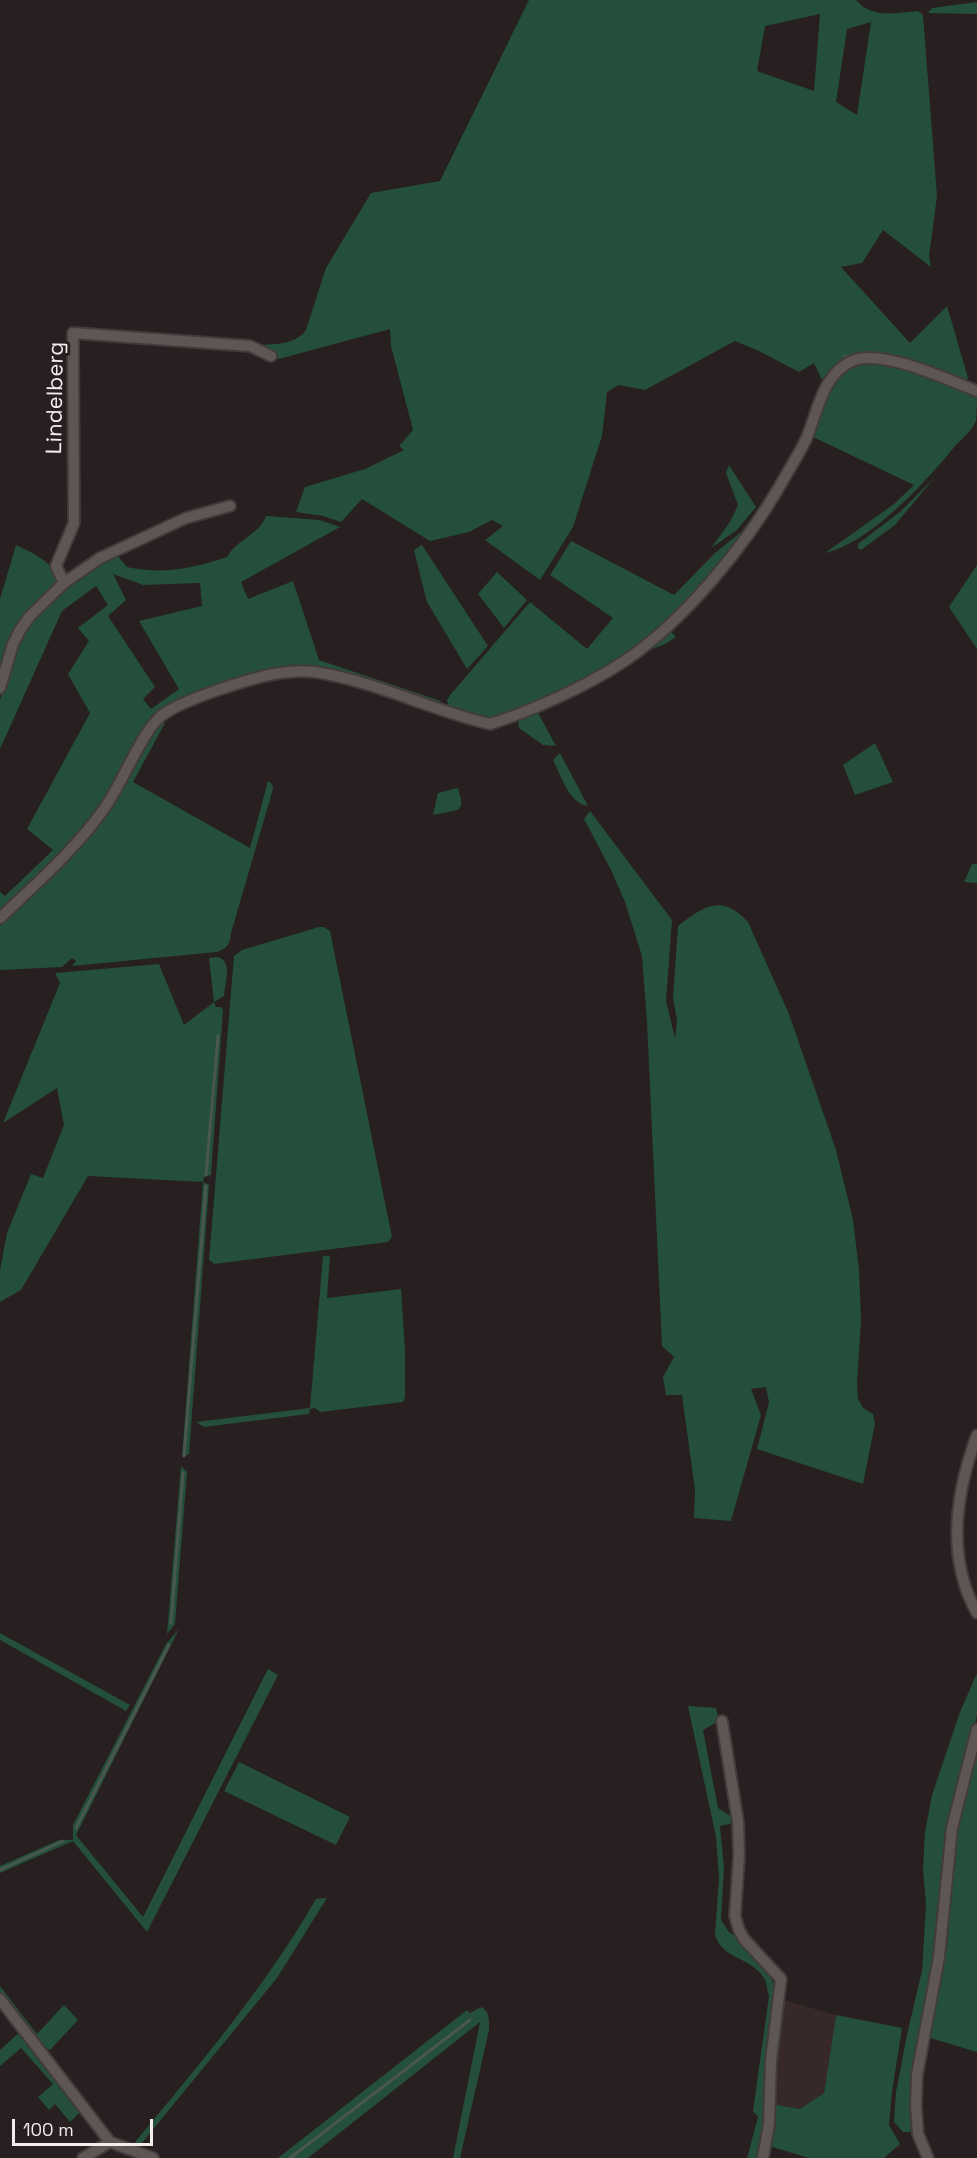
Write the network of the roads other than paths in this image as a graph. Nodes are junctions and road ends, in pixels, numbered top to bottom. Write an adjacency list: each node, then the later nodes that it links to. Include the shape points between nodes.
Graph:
1 (271, 356): 4 (street, Lindelberg, via 250,346 73,333 74,523 56,566)
2 (977, 391): 6 (street, via 874,357 854,360 838,369 827,384 806,438 765,510 689,604 627,660 514,716 490,724 344,678 302,671 278,673 198,697 160,717 107,805)
3 (230, 506): 4 (street, via 186,518 100,558)
4 (64, 583): 5 (street, via 20,630)
5 (0, 688)
6 (0, 918)
7 (977, 1435): 8 (street, via 963,1480 957,1532 964,1587)
8 (977, 1613)
9 (723, 1721): 15 (street, via 738,1822 735,1916 744,1939 781,1979)
10 (977, 1729): 16 (street, via 952,1828 939,1957 917,2074 918,2134)
11 (0, 1999): 12 (street)
12 (110, 2142): 13 (street); 14 (street)
13 (83, 2158)
14 (153, 2158)
15 (763, 2158)
16 (928, 2158)

